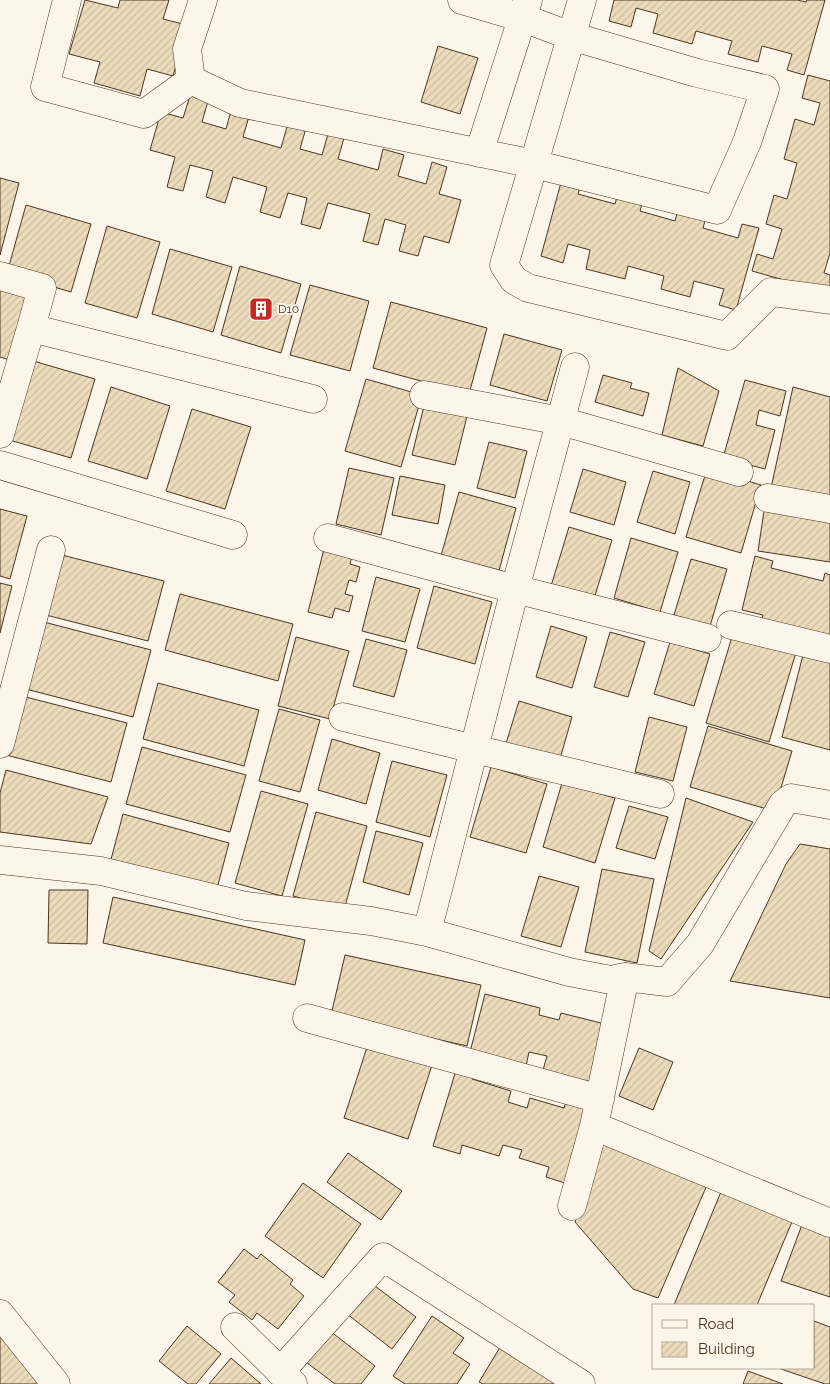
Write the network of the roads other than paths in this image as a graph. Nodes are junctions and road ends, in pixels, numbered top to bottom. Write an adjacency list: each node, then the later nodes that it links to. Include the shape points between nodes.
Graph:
1 (67, 0): 7 (street, via 45,87 144,114)
2 (203, 0): 7 (street, via 187,49)
3 (462, 0): 5 (street)
4 (582, 0): 6 (street)
5 (525, 9): 6 (street); 8 (street)
6 (571, 36): 9 (street); 9 (street, via 765,89 747,142 717,210)
7 (192, 80): 8 (street, via 240,103)
8 (479, 153): 9 (street)
9 (534, 164): 11 (street, via 504,265 514,280 528,288 727,336 771,292)
10 (0, 276): 12 (street, via 42,288)
11 (830, 300)
12 (31, 328): 15 (street); 17 (street)
13 (575, 367): 16 (street)
14 (424, 396): 16 (street)
15 (313, 399)
16 (561, 421): 19 (street); 25 (street)
17 (0, 434)
18 (0, 466): 22 (street)
19 (739, 472)
20 (768, 498): 21 (street)
21 (830, 509)
22 (233, 536)
23 (328, 538): 25 (street)
24 (51, 550): 30 (street)
25 (515, 589): 27 (street); 31 (street)
26 (731, 625): 28 (street)
27 (707, 638)
28 (830, 649)
29 (343, 717): 31 (street)
30 (0, 744)
31 (475, 748): 32 (street); 35 (street)
32 (660, 794)
33 (830, 805): 36 (street, via 791,798 783,804 700,944 667,982)
34 (0, 860): 35 (street, via 101,871 246,906 371,921)
35 (427, 932): 36 (street, via 569,972 611,980)
36 (625, 978): 38 (street)
37 (307, 1018): 38 (street)
38 (600, 1099): 39 (street)
39 (594, 1126): 40 (street); 41 (street)
40 (572, 1206)
41 (830, 1223)
42 (0, 1314): 45 (street)
43 (236, 1327): 44 (street)
44 (286, 1378): 46 (street, via 383,1257)
45 (56, 1384)
46 (581, 1384)

